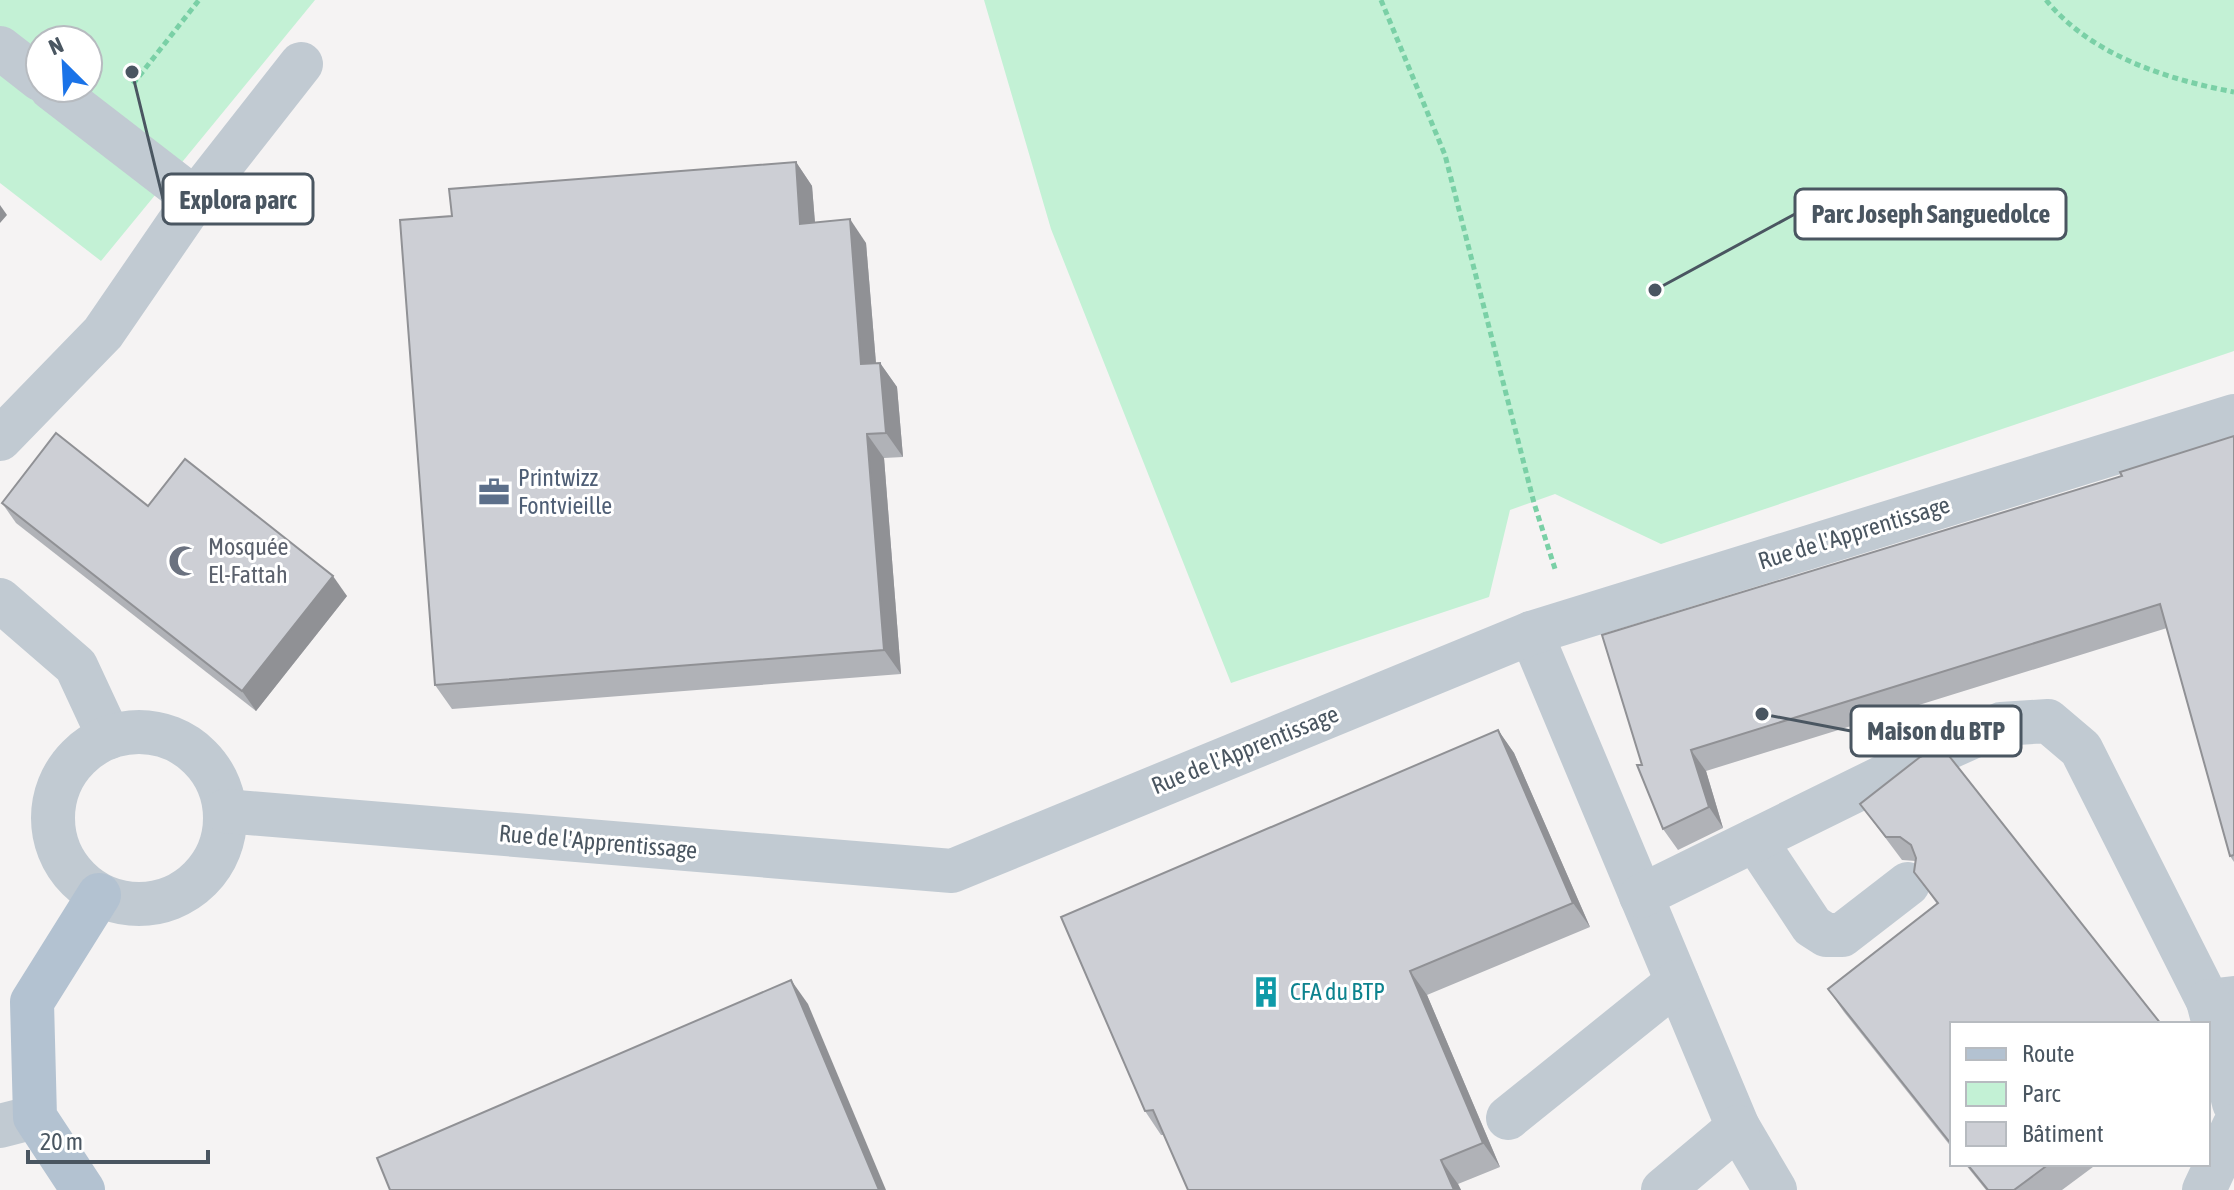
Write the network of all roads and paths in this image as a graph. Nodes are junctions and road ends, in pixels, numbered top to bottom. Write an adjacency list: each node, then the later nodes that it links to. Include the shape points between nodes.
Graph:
1 (199, 0): 9 (path)
2 (1381, 0): 14 (path, via 1445,155 1534,503)
3 (2046, 0): 7 (path, via 2067,25 2119,58)
4 (0, 48): 6 (street)
5 (301, 64): 10 (street)
6 (24, 67)
7 (2234, 92)
8 (72, 104): 9 (street)
9 (100, 126): 10 (street)
10 (195, 199): 12 (street, via 103,333)
11 (2234, 416): 14 (street, Rue de l'Apprentissage)
12 (0, 439)
13 (0, 600): 15 (street, via 76,666)
14 (1551, 626): 16 (street, Rue de l'Apprentissage, via 952,871); 20 (street)
15 (109, 737): 16 (street, via 135,731 186,745 220,785); 19 (street, via 85,751 66,772 54,798 53,827 60,854 76,878)
16 (225, 811): 19 (street, via 224,837 214,862 197,883 150,904 124,904)
17 (1755, 840): 18 (street, via 1812,926 1826,935 1842,935); 20 (street); 22 (street, via 2001,724 2048,721 2081,749)
18 (1908, 884)
19 (99, 895): 25 (main road, via 32,1002)
20 (1641, 896): 21 (street)
21 (1677, 982): 24 (street); 27 (street)
22 (2221, 1000): 23 (street)
23 (2234, 1103)
24 (1508, 1118)
25 (18, 1122): 28 (main road)
26 (2234, 1126): 31 (street)
27 (1738, 1127): 29 (street); 30 (street)
28 (83, 1190)
29 (1663, 1190)
30 (1775, 1190)
31 (2204, 1190)

